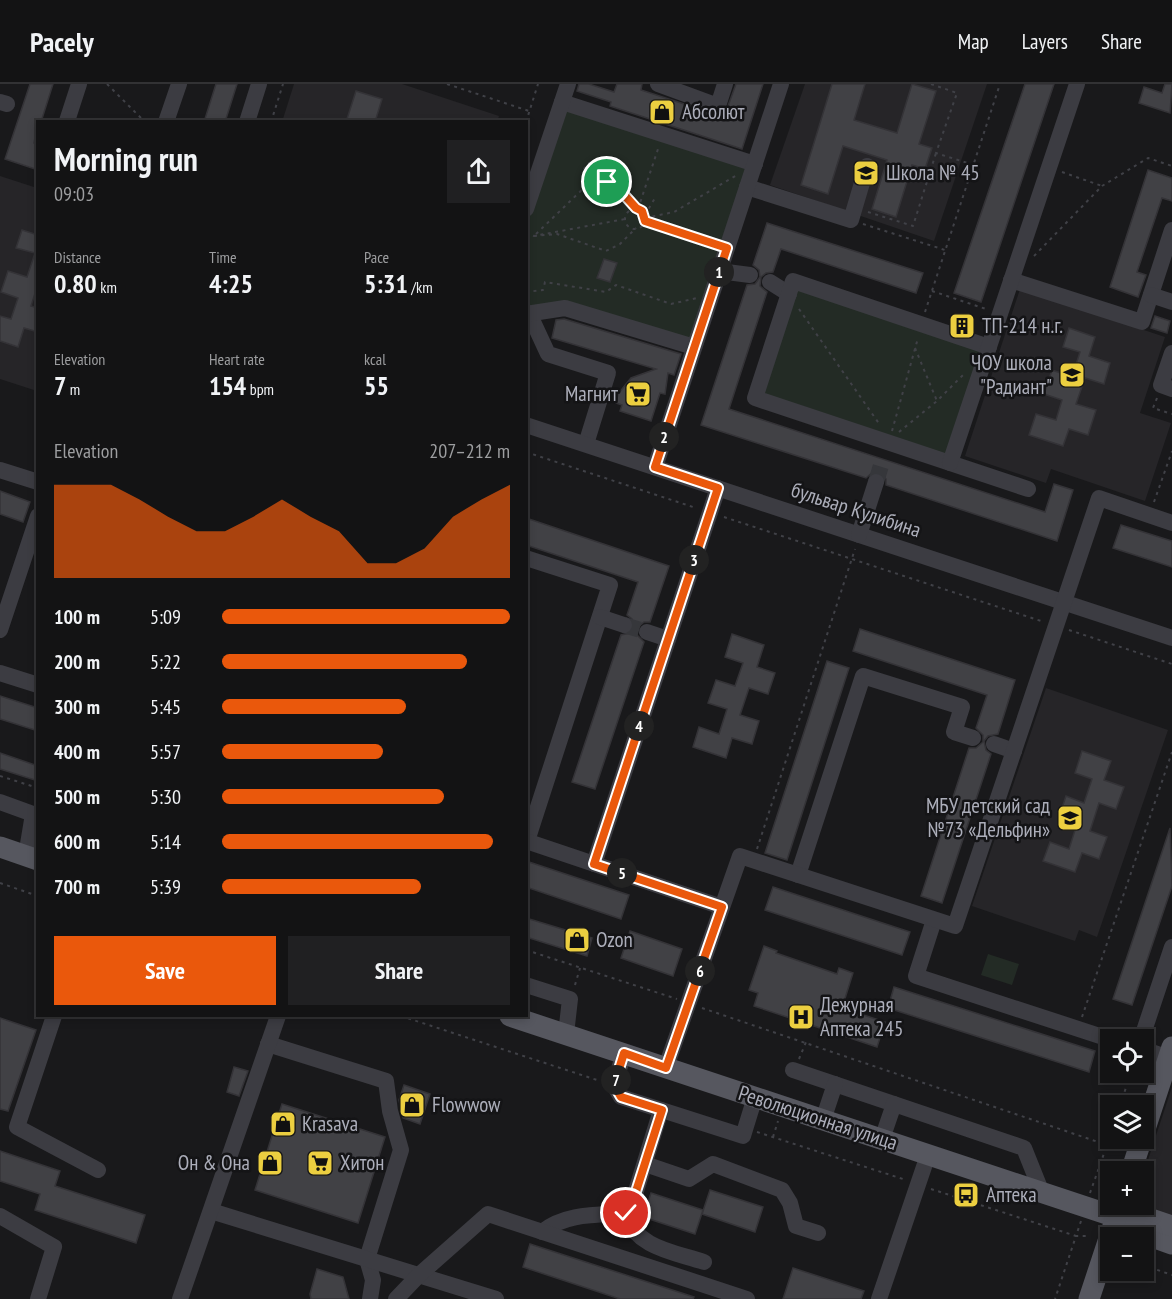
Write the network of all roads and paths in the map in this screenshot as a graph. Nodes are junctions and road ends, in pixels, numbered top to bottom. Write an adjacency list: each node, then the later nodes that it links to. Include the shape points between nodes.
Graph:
1 (79, 84): 17 (street)
2 (107, 84): 18 (path)
3 (179, 84): 19 (street)
4 (259, 84): 20 (street)
5 (283, 84): 21 (path)
6 (447, 84): 16 (path)
7 (538, 84): 16 (path)
8 (568, 84): 15 (street)
9 (658, 84): 10 (street, via 718,106)
10 (725, 84)
11 (781, 84): 25 (street)
12 (931, 84): 24 (path, via 957,93)
13 (1000, 84): 26 (path)
14 (1077, 84): 29 (street)
15 (562, 102): 23 (street); 35 (street)
16 (529, 111): 22 (path)
17 (67, 120)
18 (143, 120)
19 (167, 120)
20 (248, 120)
21 (272, 120)
22 (527, 120)
23 (663, 134): 25 (street); 36 (path)
24 (936, 153): 26 (path); 37 (path, via 913,226)
25 (754, 164): 32 (street); 38 (path, via 674,212)
26 (974, 165): 45 (path)
27 (867, 166): 37 (street)
28 (1172, 166): 33 (path, via 1148,158)
29 (1049, 167): 33 (path); 48 (street)
30 (609, 178): 31 (path, via 600,187); 31 (path, via 603,163 590,163 584,173); 36 (path)
31 (588, 184): 43 (path)
32 (747, 186): 37 (street); 44 (street)
33 (1102, 186): 48 (path)
34 (655, 198): 38 (path)
35 (528, 203)
36 (637, 209): 38 (path); 39 (path, via 630,210)
37 (853, 214): 45 (path)
38 (645, 218): 40 (path); 44 (path)
39 (625, 219): 40 (path, via 630,227); 43 (path)
40 (636, 228): 43 (path, via 606,251 557,234)
41 (1172, 230): 54 (street)
42 (528, 234): 43 (path)
43 (534, 236)
44 (727, 248): 46 (street)
45 (945, 250): 50 (path)
46 (719, 271): 47 (street); 52 (street)
47 (750, 275)
48 (1011, 280): 54 (street, via 1142,322); 60 (street)
49 (770, 282): 53 (street)
50 (932, 291): 56 (path); 58 (path)
51 (528, 292): 52 (path, via 543,290 546,282 606,292 616,285 671,304)
52 (711, 294): 59 (street)
53 (789, 294): 58 (street, via 793,281); 69 (path); 69 (street, via 755,398)
54 (1151, 295): 55 (street)
55 (1172, 302)
56 (990, 311)
57 (528, 314): 59 (street, via 565,308); 70 (street, via 548,354 608,373)
58 (921, 324): 60 (street); 61 (path)
59 (694, 346): 75 (street)
60 (989, 347): 63 (street)
61 (915, 348): 65 (path); 69 (path)
62 (1172, 353): 64 (street, via 1161,385)
63 (982, 366): 65 (path, via 972,366); 74 (street)
64 (1172, 389)
65 (937, 401): 69 (path)
66 (1154, 408): 67 (path)
67 (1172, 414)
68 (528, 426): 70 (street, бульвар Кулибина)
69 (889, 441): 73 (street); 74 (street)
70 (586, 444): 75 (street, бульвар Кулибина)
71 (1172, 451): 82 (path)
72 (528, 453): 81 (path)
73 (883, 459)
74 (950, 463): 80 (street)
75 (655, 467): 79 (street, бульвар Кулибина)
76 (0, 470): 77 (street)
77 (36, 481)
78 (876, 482): 85 (street)
79 (718, 488): 81 (street); 85 (street, бульвар Кулибина)
80 (1028, 489)
81 (710, 512): 87 (path); 95 (street)
82 (1150, 515): 84 (street); 88 (street, via 1099,498)
83 (36, 522): 92 (street)
84 (1172, 523)
85 (859, 535): 87 (path); 88 (street, бульвар Кулибина)
86 (528, 559): 89 (street, via 610,585)
87 (852, 559): 91 (path); 110 (path)
88 (1064, 603): 91 (street); 94 (street, бульвар Кулибина)
89 (600, 617): 90 (street); 106 (street)
90 (624, 625)
91 (1056, 626): 96 (path); 101 (street)
92 (0, 630)
93 (647, 632): 95 (street)
94 (1172, 638)
95 (668, 639): 111 (street)
96 (1172, 664)
97 (0, 673): 98 (street)
98 (36, 684)
99 (973, 738): 112 (street, via 954,732 962,707 863,676)
100 (994, 744): 101 (street)
101 (1014, 751): 116 (street, via 955,926)
102 (1172, 752): 126 (path)
103 (0, 776): 104 (path)
104 (36, 787)
105 (0, 802): 109 (street, via 33,814)
106 (528, 838)
107 (528, 841): 111 (street)
108 (0, 847): 109 (main road)
109 (32, 858)
110 (753, 860): 112 (street); 115 (street, via 740,856)
111 (594, 864): 115 (street)
112 (798, 875): 116 (street)
113 (0, 883): 114 (path)
114 (36, 895)
115 (722, 907): 122 (street)
116 (934, 920): 126 (street, via 916,976)
117 (1172, 947): 127 (street)
118 (528, 951): 119 (path)
119 (580, 968): 121 (path); 122 (path)
120 (528, 986): 121 (street)
121 (570, 999): 128 (street)
122 (689, 1003): 130 (path); 135 (street)
123 (54, 1017): 152 (street, via 17,1126)
124 (278, 1017): 131 (street)
125 (513, 1017): 128 (main road, Революционная улица)
126 (1078, 1028): 129 (street)
127 (1146, 1029)
128 (566, 1034): 133 (main road, Революционная улица)
129 (1100, 1036)
130 (806, 1042): 136 (path); 146 (path)
131 (268, 1044): 156 (street); 168 (street, via 386,1081 401,1150)
132 (1154, 1051): 134 (street)
133 (624, 1053): 135 (main road, Революционная улица); 142 (street, via 614,1085 621,1097)
134 (1170, 1053): 139 (main road)
135 (666, 1068): 138 (main road, Революционная улица)
136 (794, 1070): 137 (street)
137 (835, 1084): 140 (street); 143 (street)
138 (755, 1097): 141 (main road, Революционная улица); 142 (street, via 743,1136)
139 (1154, 1101)
140 (894, 1104): 145 (street); 153 (street, via 1024,1148)
141 (783, 1106): 143 (main road, Революционная улица); 144 (path)
142 (662, 1110): 151 (street)
143 (823, 1120): 145 (main road, Революционная улица)
144 (773, 1137)
145 (882, 1139): 150 (main road, Революционная улица)
146 (1100, 1143)
147 (1106, 1149): 154 (path)
148 (1116, 1149): 149 (path)
149 (1121, 1151)
150 (928, 1155): 153 (main road, Революционная улица); 179 (street)
151 (645, 1164): 157 (street, via 632,1204); 164 (street, via 689,1179 713,1164 782,1190 796,1226)
152 (98, 1170)
153 (1042, 1193): 154 (main road, Революционная улица)
154 (1085, 1207): 155 (main road, Революционная улица); 165 (path)
155 (1100, 1210)
156 (211, 1211): 168 (street); 174 (street)
157 (623, 1213): 163 (street, via 582,1215); 169 (street, via 630,1228 644,1242)
158 (1120, 1215): 181 (main road)
159 (1121, 1215): 167 (main road, via 1144,1234)
160 (1127, 1215): 162 (main road)
161 (0, 1216): 173 (street, via 54,1246)
162 (1172, 1226)
163 (542, 1232): 171 (street, via 488,1214); 178 (street)
164 (818, 1233)
165 (1076, 1236): 166 (path); 180 (path)
166 (1088, 1236)
167 (1172, 1244)
168 (367, 1259): 171 (street); 175 (street, via 373,1280)
169 (704, 1262)
170 (1154, 1269): 172 (path)
171 (419, 1275): 176 (street); 177 (street)
172 (1172, 1275)
173 (38, 1299)
174 (180, 1299)
175 (370, 1299)
176 (396, 1299)
177 (496, 1299)
178 (747, 1299)
179 (879, 1299)
180 (1055, 1299)
181 (1089, 1299)

